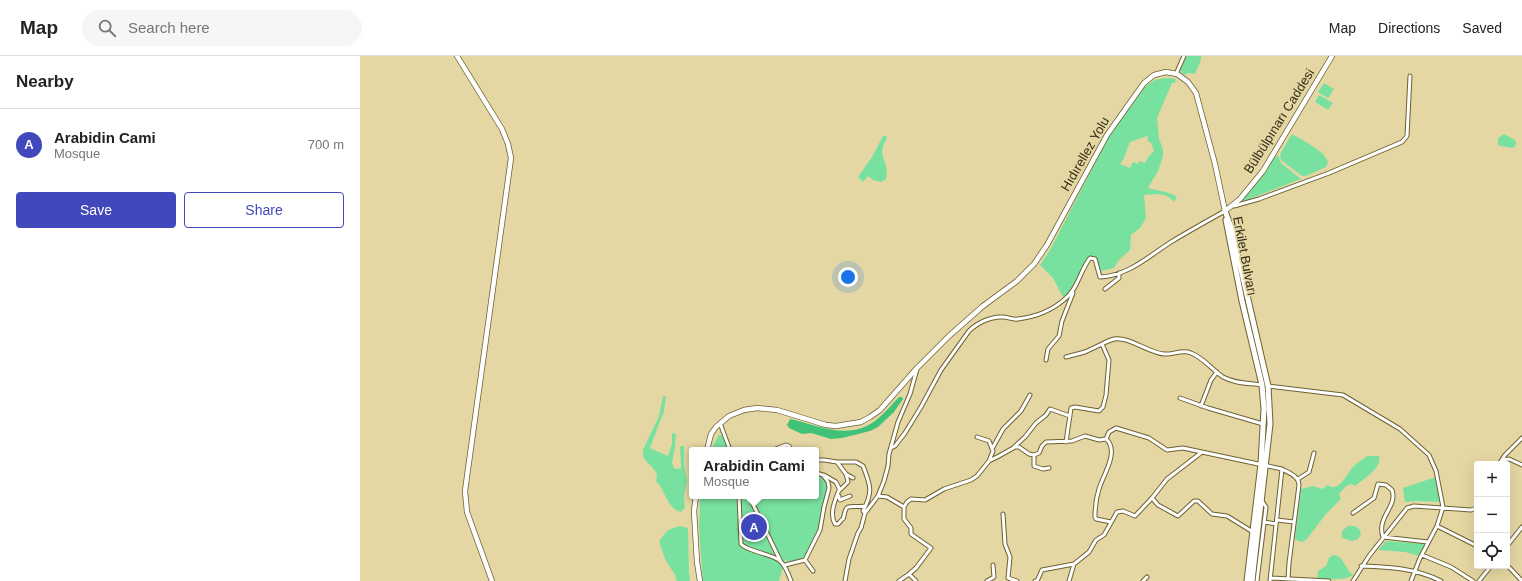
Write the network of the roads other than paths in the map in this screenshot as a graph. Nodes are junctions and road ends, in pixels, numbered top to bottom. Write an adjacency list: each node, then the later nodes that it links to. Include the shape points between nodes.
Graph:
1 (458, 56): 89 (street, via 502,129 511,158 465,491 467,512)
2 (1184, 56): 4 (street)
3 (1332, 56): 6 (street, Bülbülpınarı Caddesi, via 1267,164)
4 (1176, 74): 7 (street, via 1188,82 1198,98); 14 (street, Hıdırellez Yolu, via 1165,72 1144,83 1101,145 1047,245 1029,269 954,331)
5 (1410, 76): 6 (street, via 1407,136 1404,140 1329,173)
6 (1234, 206): 7 (street, Bülbülpınarı Caddesi)
7 (1225, 211): 8 (street, via 1136,266); 16 (main road, Erkilet Bulvarı, via 1242,301)
8 (1119, 273): 9 (street, via 1100,277 1097,263 1091,258 1084,266); 10 (street, via 1119,278)
9 (1074, 288): 13 (street, via 1059,336 1048,349); 29 (street, via 1064,300 1043,312 1019,319 996,318 971,329 940,370 921,407 896,446)
10 (1105, 289)
11 (1102, 344): 12 (street); 15 (street, via 1115,339 1133,342 1161,354 1188,352); 20 (street, via 1109,360 1103,407 1099,411 1073,407)
12 (1066, 357)
13 (1046, 360)
14 (917, 368): 21 (street, Hıdırellez Yolu, via 880,410 858,423 833,426 782,411 757,408 736,412); 29 (street)
15 (1217, 372): 16 (street, via 1234,382); 19 (street, via 1211,380)
16 (1265, 386): 22 (main road, Erkilet Bulvarı); 39 (main road, Erkilet Bulvarı, via 1270,424); 58 (street, via 1343,395 1403,432 1432,460)
17 (1030, 395): 31 (street)
18 (1180, 398): 19 (street)
19 (1202, 406): 22 (street)
20 (1070, 416): 26 (street); 30 (street, via 1050,409)
21 (720, 423): 27 (street, via 711,434); 28 (street)
22 (1264, 424): 39 (main road, Erkilet Bulvarı)
23 (977, 438): 31 (street, via 989,441)
24 (1522, 438): 36 (street)
25 (1106, 439): 26 (street, via 1085,436); 32 (street, via 1116,428 1149,438 1167,450 1183,448); 63 (street, via 1110,445 1110,457 1099,488 1095,517)
26 (1066, 442): 34 (street, via 1046,442 1039,453)
27 (708, 447)
28 (729, 447)
29 (891, 448): 50 (street, via 887,473)
30 (1014, 448): 34 (street, via 1019,447); 37 (street)
31 (992, 449): 37 (street)
32 (1202, 452): 39 (street); 51 (street, via 1170,476)
33 (1314, 452): 47 (street, via 1310,472)
34 (1034, 455): 41 (street, via 1034,466)
35 (819, 460): 38 (street)
36 (1502, 460): 40 (street, via 1507,458)
37 (989, 461): 57 (street, via 972,480 944,489 926,500 911,499)
38 (837, 462): 45 (street); 56 (street, via 856,462 863,466 870,490)
39 (1263, 465): 42 (street); 55 (main road, Erkilet Bulvarı); 69 (main road, Erkilet Bulvarı)
40 (1522, 466)
41 (1049, 468)
42 (1282, 469): 47 (street); 65 (street)
43 (819, 474): 44 (street)
44 (822, 474): 48 (street, via 836,482); 76 (street, via 828,482 828,492 819,533)
45 (846, 474): 46 (street); 48 (street, via 848,482)
46 (853, 478)
47 (1298, 479): 66 (street)
48 (840, 490): 49 (street, via 840,500); 56 (street, via 832,510 835,524 843,519 848,507)
49 (850, 496)
50 (878, 496): 57 (street, via 887,497); 60 (street)
51 (1152, 498): 63 (street, via 1135,516 1120,511); 69 (street, via 1158,505 1178,516 1194,501 1198,501 1212,514 1227,516)
52 (696, 499): 90 (street, via 694,511)
53 (739, 499): 75 (street, via 741,544)
54 (750, 499): 75 (street)
55 (1261, 500): 64 (street, via 1266,507); 101 (main road, Erkilet Bulvarı)
56 (865, 506): 60 (street)
57 (904, 507): 85 (street, via 904,519 911,534 931,548)
58 (1443, 507): 59 (street); 67 (street); 70 (street, via 1407,508)
59 (1473, 510)
60 (865, 513): 92 (street, via 849,559)
61 (1353, 513): 70 (street, via 1374,498 1378,484 1390,488 1393,498 1383,520)
62 (1003, 514): 96 (street, via 1005,544 1010,557 1008,578)
63 (1111, 522): 77 (street, via 1104,535)
64 (1264, 522): 65 (street); 102 (street)
65 (1276, 522): 66 (street); 87 (street)
66 (1294, 522): 88 (street)
67 (1437, 526): 71 (street); 73 (street)
68 (1522, 527): 72 (street)
69 (1252, 532): 100 (main road, Erkilet Bulvarı)
70 (1384, 537): 71 (street); 80 (street)
71 (1428, 542): 74 (street)
72 (1510, 542)
73 (1474, 544)
74 (1422, 555): 84 (street); 108 (street, via 1451,567)
75 (780, 560): 78 (street)
76 (805, 560): 78 (street); 83 (street)
77 (1074, 564): 97 (street, via 1042,570); 98 (street)
78 (785, 565): 91 (street)
79 (993, 565): 95 (street, via 994,576)
80 (1361, 566): 84 (street); 105 (street)
81 (1510, 568): 110 (street)
82 (1489, 569): 109 (street)
83 (813, 571)
84 (1415, 571): 106 (street); 107 (street)
85 (909, 574): 93 (street); 94 (street)
86 (1147, 577): 99 (street)
87 (1270, 579): 88 (street)
88 (1288, 579): 103 (street)
89 (492, 581)
90 (700, 581)
91 (791, 581)
92 (845, 581)
93 (899, 581)
94 (916, 581)
95 (987, 581)
96 (1017, 581)
97 (1035, 581)
98 (1069, 581)
99 (1143, 581)
100 (1247, 581)
101 (1252, 581)
102 (1257, 581)
103 (1313, 581): 104 (street)
104 (1329, 581)
105 (1353, 581)
106 (1411, 581)
107 (1441, 581)
108 (1473, 581)
109 (1479, 581)
110 (1522, 581)

